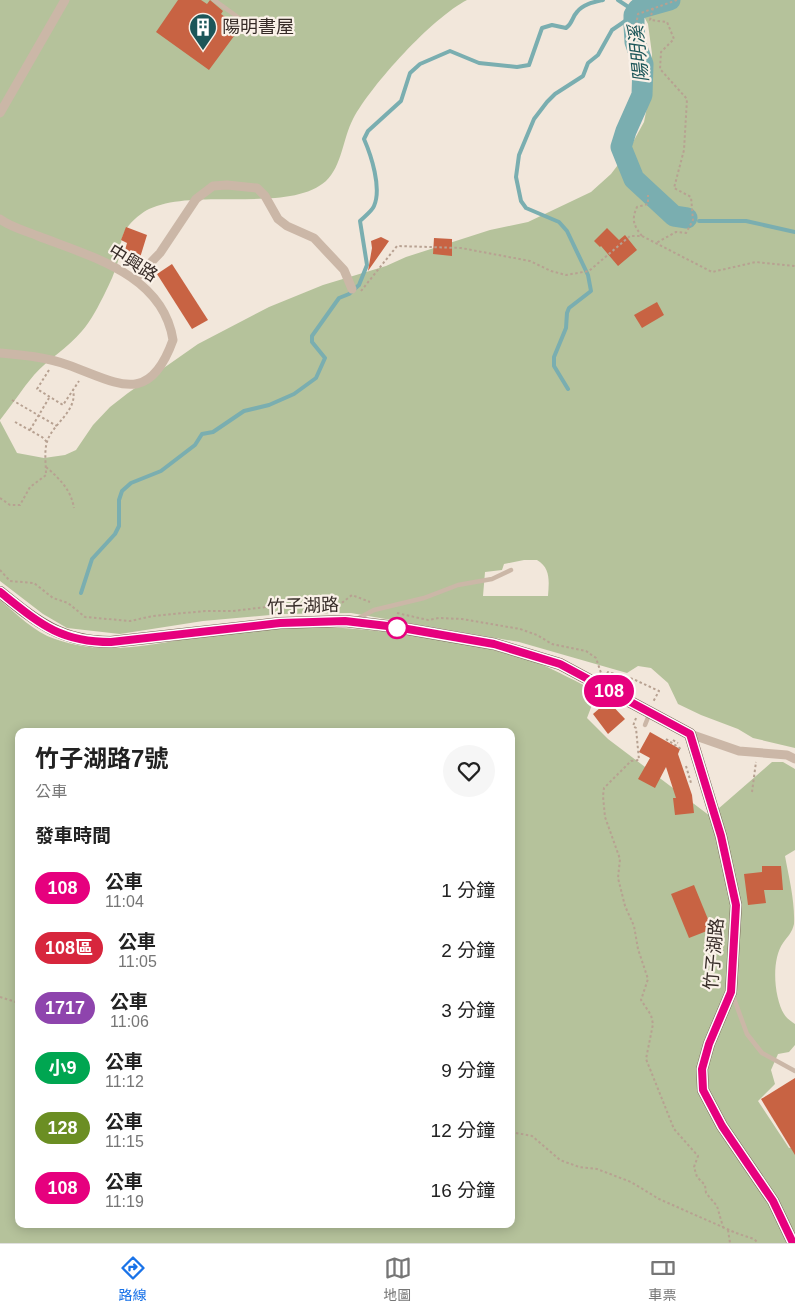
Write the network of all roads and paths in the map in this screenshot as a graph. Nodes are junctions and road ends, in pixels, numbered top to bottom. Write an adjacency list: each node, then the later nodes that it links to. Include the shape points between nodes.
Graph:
1 (65, 0): 7 (street)
2 (214, 0): 6 (lane)
3 (677, 0): 4 (path)
4 (653, 8): 5 (path, via 638,14); 11 (path, via 650,20 667,22 674,39 661,52 660,69 687,100 684,150 674,188 691,196 693,220 686,233 676,232)
5 (636, 26)
6 (253, 28)
7 (0, 113)
8 (648, 195): 10 (path, via 648,204 637,207 633,214 633,223)
9 (0, 218): 13 (street, 中興路, via 107,263)
10 (642, 236): 11 (path); 14 (path, via 630,236 589,270 566,275 530,261 461,248 397,246 368,280 364,290)
11 (655, 243): 12 (path, via 712,272 756,262)
12 (795, 266)
13 (135, 279): 14 (street, via 160,253 196,199 213,186 228,185 256,188 287,226 314,238 344,270); 15 (street, 中興路, via 166,312 173,340 156,373 144,383 128,386 67,364 28,355)
14 (355, 291)
15 (0, 353)
16 (47, 373): 17 (path, via 36,390)
17 (50, 398): 19 (path); 21 (path, via 63,405 73,390 74,398)
18 (12, 400): 19 (path)
19 (39, 416): 21 (path); 22 (path)
20 (15, 422): 22 (path)
21 (57, 426): 23 (path)
22 (30, 430): 23 (path)
23 (46, 442): 24 (path)
24 (46, 467): 25 (path, via 46,475 30,487 20,505 10,505); 26 (path, via 72,496)
25 (0, 498)
26 (74, 508)
27 (511, 570): 29 (lane, via 492,579 458,585 424,598 374,610)
28 (0, 592): 29 (main road, 竹子湖路, via 44,627 66,637 90,642 280,623)
29 (352, 622): 33 (main road, 竹子湖路, via 494,644 560,664 597,685)
30 (586, 652): 31 (path, via 596,658)
31 (600, 676)
32 (633, 678): 32 (path, via 626,689 627,684 607,674); 33 (path, via 659,690)
33 (652, 707): 35 (lane); 36 (main road, 竹子湖路)
34 (636, 717): 52 (path, via 633,726 636,728 639,760 631,761 604,788 603,796 605,817 620,859 618,878 648,979 642,1000 653,1024 646,1059 674,1129 698,1156 694,1168 696,1177 705,1185 706,1193 717,1206)
35 (645, 725)
36 (690, 734): 43 (street, 竹子湖路, via 739,751 787,755); 47 (main road, 竹子湖路, via 721,836 734,893)
37 (673, 736): 40 (path)
38 (666, 739): 42 (path, via 681,748)
39 (673, 740): 40 (path)
40 (678, 743): 41 (path)
41 (683, 749)
42 (683, 757)
43 (795, 759)
44 (756, 762): 46 (path)
45 (687, 766): 45 (path, via 693,782 691,783)
46 (752, 792)
47 (731, 992): 50 (lane, via 747,1034 757,1047); 56 (main road, 竹子湖路, via 709,1044 702,1069 703,1090 722,1126 773,1201)
48 (0, 997): 49 (path)
49 (15, 1002)
50 (795, 1071)
51 (515, 1133): 52 (path, via 532,1136 560,1160 631,1182 659,1199)
52 (723, 1227): 53 (path)
53 (728, 1230): 54 (path); 55 (path)
54 (730, 1243)
55 (758, 1243)
56 (793, 1243)

